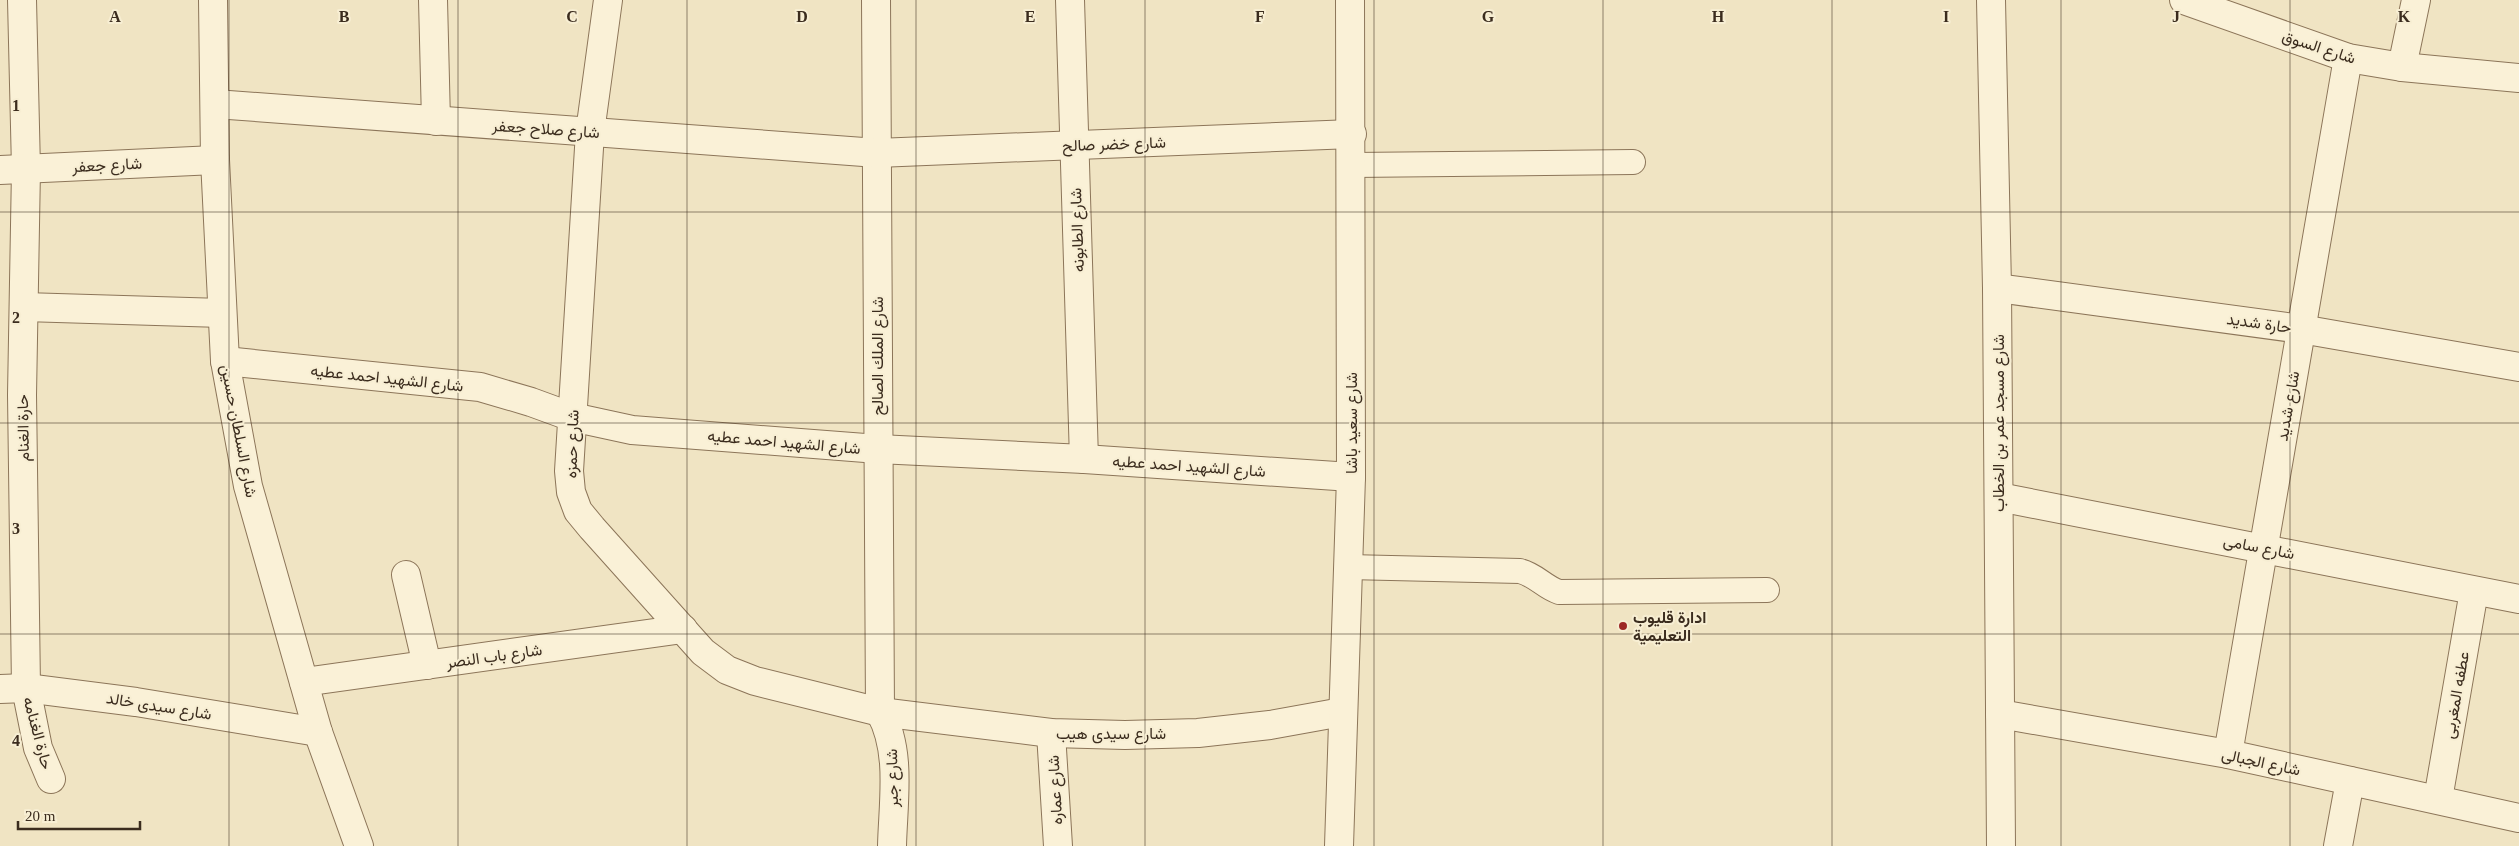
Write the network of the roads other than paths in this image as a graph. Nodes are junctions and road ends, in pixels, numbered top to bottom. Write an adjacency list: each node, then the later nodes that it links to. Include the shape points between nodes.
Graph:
1 (22, 0): 23 (street, حارة الغنام)
2 (213, 0): 14 (street, شارع السلطان حسين)
3 (433, 0): 15 (street)
4 (608, 0): 16 (street, شارع حمزه)
5 (876, 0): 19 (street, شارع الملك الصالح)
6 (1070, 0): 18 (street, شارع الطابونه)
7 (1350, 0): 17 (street, شارع سعيد باشا)
8 (1991, 0): 24 (street, شارع مسجد عمر بن الخطاب)
9 (2184, 0): 11 (street, شارع السوق)
10 (2416, 0): 12 (street)
11 (2348, 58): 12 (street, شارع السوق); 27 (street, شارع شديد)
12 (2402, 67): 13 (street, شارع السوق)
13 (2519, 78)
14 (215, 104): 15 (street, شارع صلاح جعفر); 20 (street, شارع السلطان حسين)
15 (436, 121): 16 (street, شارع صلاح جعفر)
16 (590, 132): 19 (street, شارع صلاح جعفر); 31 (street, شارع حمزه)
17 (1352, 134): 18 (street, شارع خضر صالح); 22 (street, شارع سعيد باشا)
18 (1074, 145): 19 (street, شارع خضر صالح); 33 (street, شارع الطابونه)
19 (877, 153): 32 (street, شارع الملك الصالح)
20 (215, 160): 23 (street, شارع جعفر); 26 (street, شارع السلطان حسين)
21 (1633, 162): 22 (lane)
22 (1352, 165): 34 (street, شارع سعيد باشا)
23 (13, 170): 25 (street, حارة الغنام)
24 (1997, 288): 27 (street, حارة شديد); 35 (street, شارع مسجد عمر بن الخطاب)
25 (24, 307): 26 (street); 30 (street, حارة الغنام)
26 (222, 313): 28 (street, شارع السلطان حسين)
27 (2301, 329): 29 (street, حارة شديد); 36 (street, شارع شديد)
28 (225, 361): 31 (street, شارع الشهيد احمد عطيه, via 480,387); 44 (street, شارع السلطان حسين, via 248,486)
29 (2519, 367)
30 (11, 396): 45 (street, حارة الغنام)
31 (572, 417): 32 (street, شارع الشهيد احمد عطيه, via 632,430); 42 (street, شارع حمزه, via 571,492 578,511)
32 (878, 449): 33 (street, شارع الشهيد احمد عطيه); 46 (street, شارع الملك الصالح)
33 (1084, 459): 34 (street, شارع الشهيد احمد عطيه)
34 (1351, 477): 37 (street, شارع سعيد باشا)
35 (1999, 497): 36 (street, شارع سامى); 48 (street, شارع مسجد عمر بن الخطاب)
36 (2264, 548): 40 (street, شارع سامى); 51 (street, شارع شديد)
37 (1348, 566): 39 (lane, via 1520,570 1559,592); 47 (street, شارع سعيد باشا)
38 (406, 575): 43 (street)
39 (1767, 590)
40 (2474, 591): 41 (street, شارع سامى); 54 (street, عطفه المغربى)
41 (2519, 599)
42 (683, 629): 43 (street, شارع باب النصر); 46 (street, شارع حمزه, via 703,652 727,670 755,681)
43 (427, 666): 44 (street, شارع باب النصر)
44 (304, 682): 49 (street, شارع السلطان حسين)
45 (13, 688): 49 (street, شارع سيدى خالد, via 136,702); 52 (street, حارة الغنامه)
46 (880, 712): 50 (street, شارع سيدى هيب); 57 (street, شارع جبر, via 893,744)
47 (1342, 712): 50 (street, شارع سيدى هيب, via 1270,725 1198,732); 59 (street, شارع سعيد باشا)
48 (2000, 714): 51 (street, شارع الجبالى); 60 (street, شارع مسجد عمر بن الخطاب)
49 (318, 732): 56 (street, شارع السلطان حسين)
50 (1051, 733): 58 (street, شارع عماره)
51 (2228, 754): 53 (street, شارع الجبالى)
52 (51, 779)
53 (2350, 781): 54 (street, شارع الجبالى); 61 (street)
54 (2438, 800): 55 (street, شارع الجبالى)
55 (2519, 818)
56 (359, 846)
57 (892, 846)
58 (1058, 846)
59 (1339, 846)
60 (2001, 846)
61 (2338, 846)

